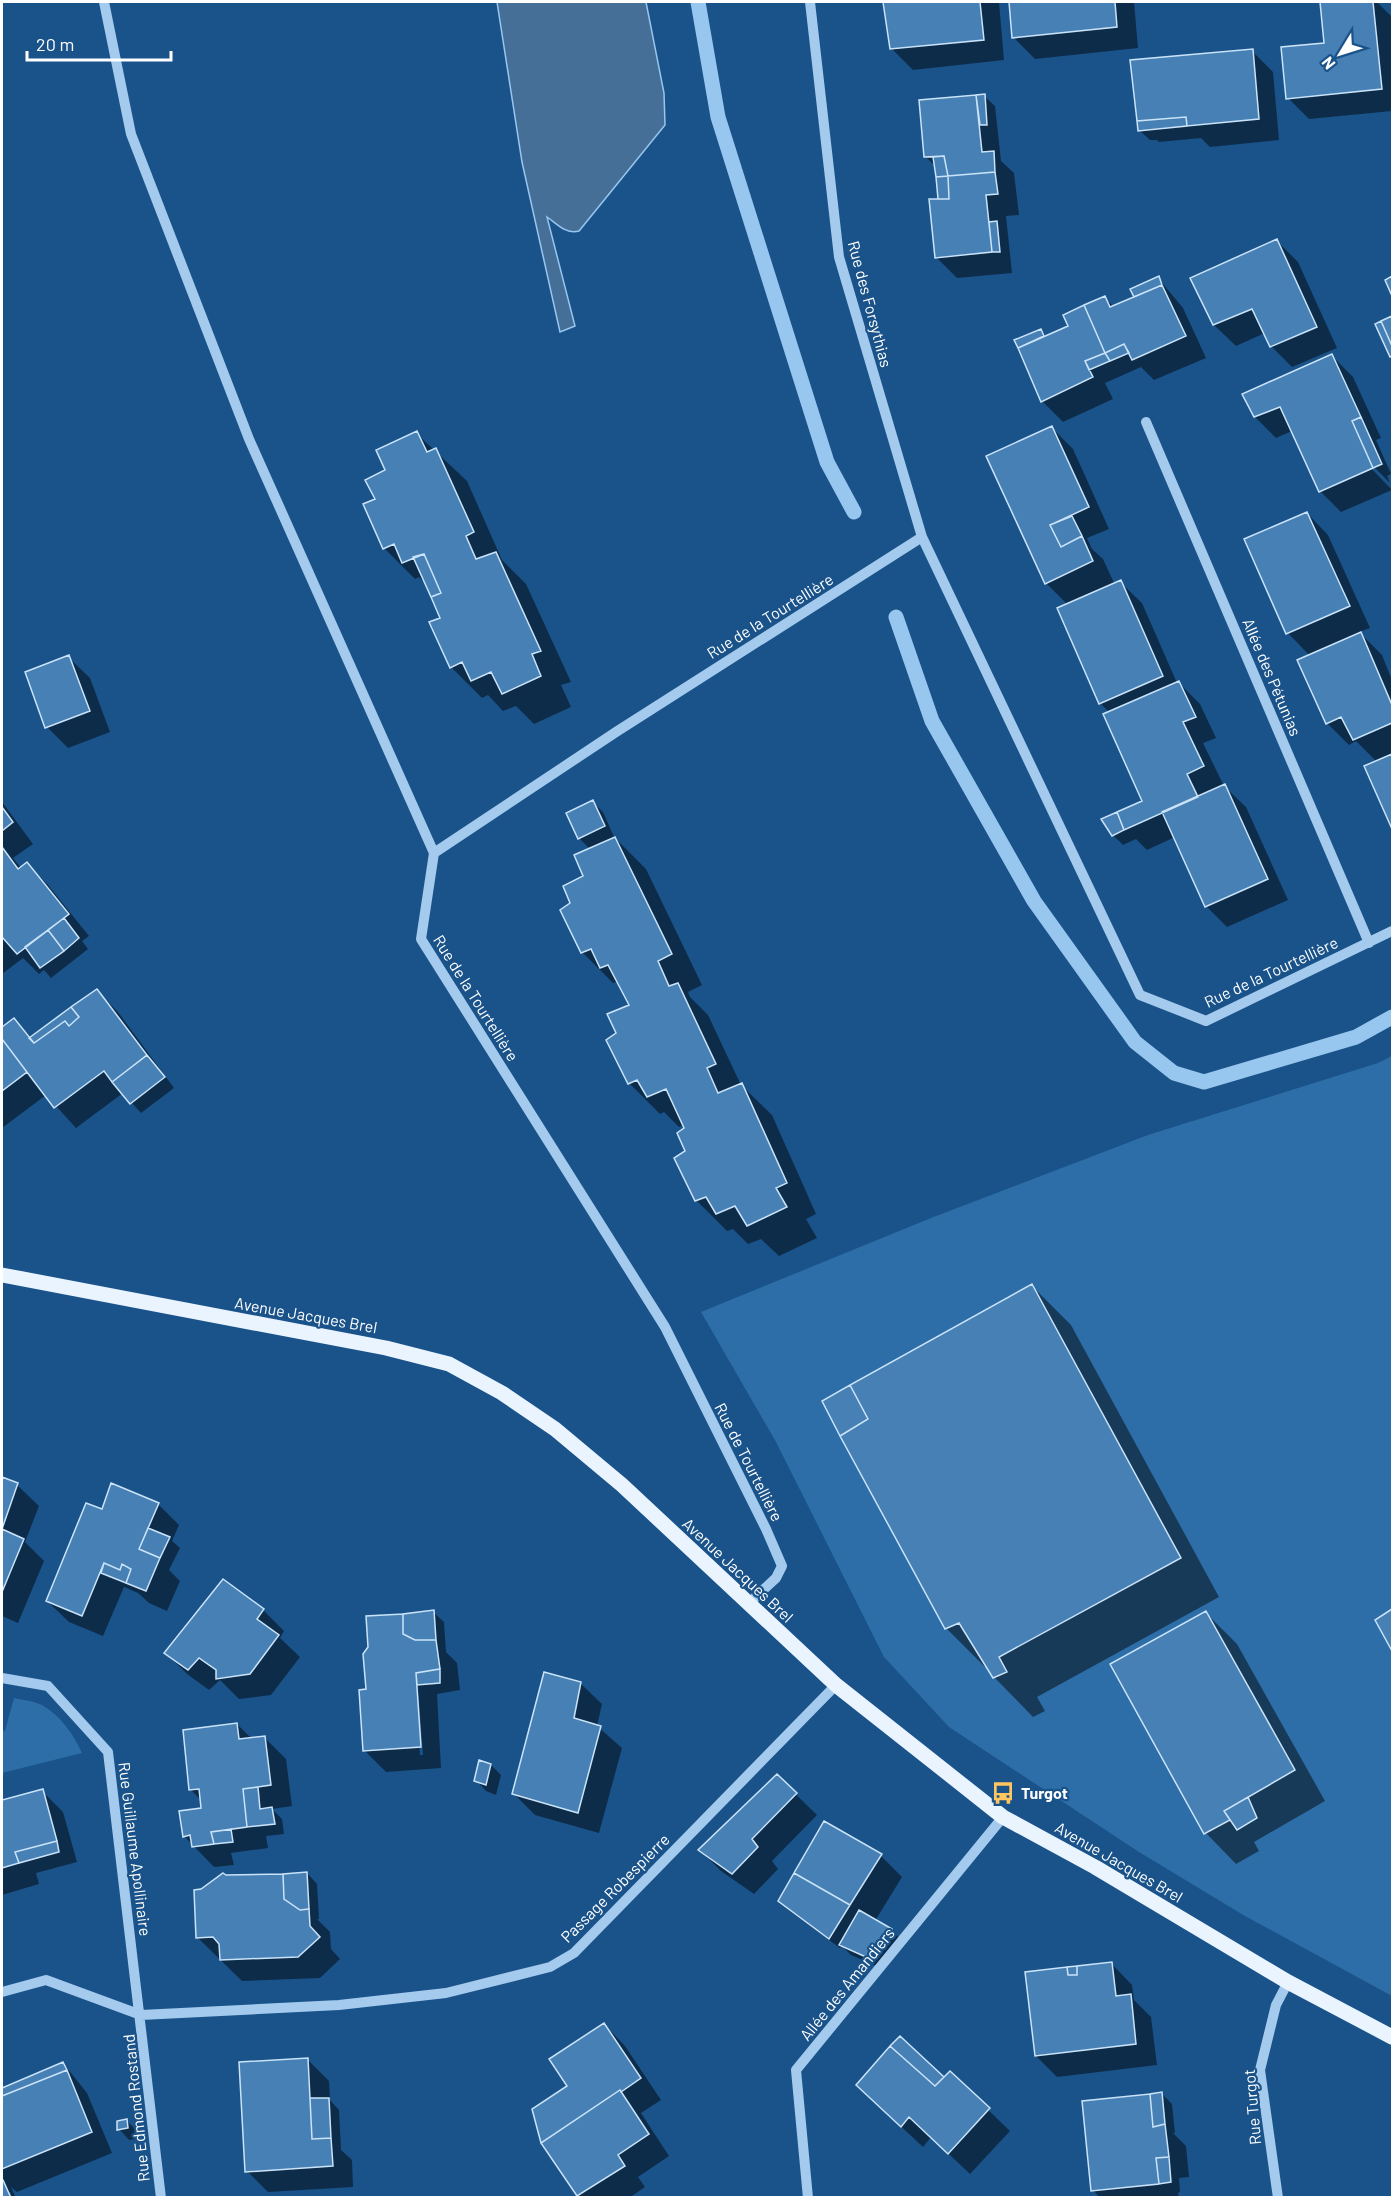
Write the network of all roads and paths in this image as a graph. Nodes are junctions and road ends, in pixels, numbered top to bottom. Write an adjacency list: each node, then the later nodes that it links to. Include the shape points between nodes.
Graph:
1 (104, 2): 5 (street, via 131,134 249,439)
2 (810, 2): 4 (street, Rue des Forsythias, via 839,257)
3 (1146, 422): 7 (street, Allée des Pétunias)
4 (922, 537): 5 (street, Rue de la Tourtellière); 7 (street, Rue de la Tourtellière, via 1140,995 1206,1021)
5 (434, 853): 9 (street, Rue de la Tourtellière, via 421,939)
6 (1392, 932): 7 (street, Rue de la Tourtellière)
7 (1369, 943)
8 (2, 1275): 10 (main road, Avenue Jacques Brel, via 386,1348 448,1364 502,1393 555,1429 622,1485)
9 (664, 1327): 10 (street, Rue de Tourtellière, via 782,1566 776,1578)
10 (748, 1604): 12 (main road, Avenue Jacques Brel)
11 (2, 1678): 16 (street, Rue Guillaume Apollinaire, via 48,1686 108,1752)
12 (836, 1685): 13 (main road, Avenue Jacques Brel); 16 (street, Passage Robespierre, via 574,1953 550,1967 446,1993 339,2005)
13 (1003, 1817): 14 (main road, Avenue Jacques Brel); 19 (street, Allée des Amandiers, via 796,2070)
14 (1288, 1982): 17 (main road, Avenue Jacques Brel); 20 (street, Rue Turgot, via 1276,2005 1260,2070)
15 (2, 1992): 16 (street, via 46,1980)
16 (141, 2015): 18 (street, Rue Edmond Rostand)
17 (1392, 2037)
18 (161, 2198)
19 (807, 2198)
20 (1278, 2198)

